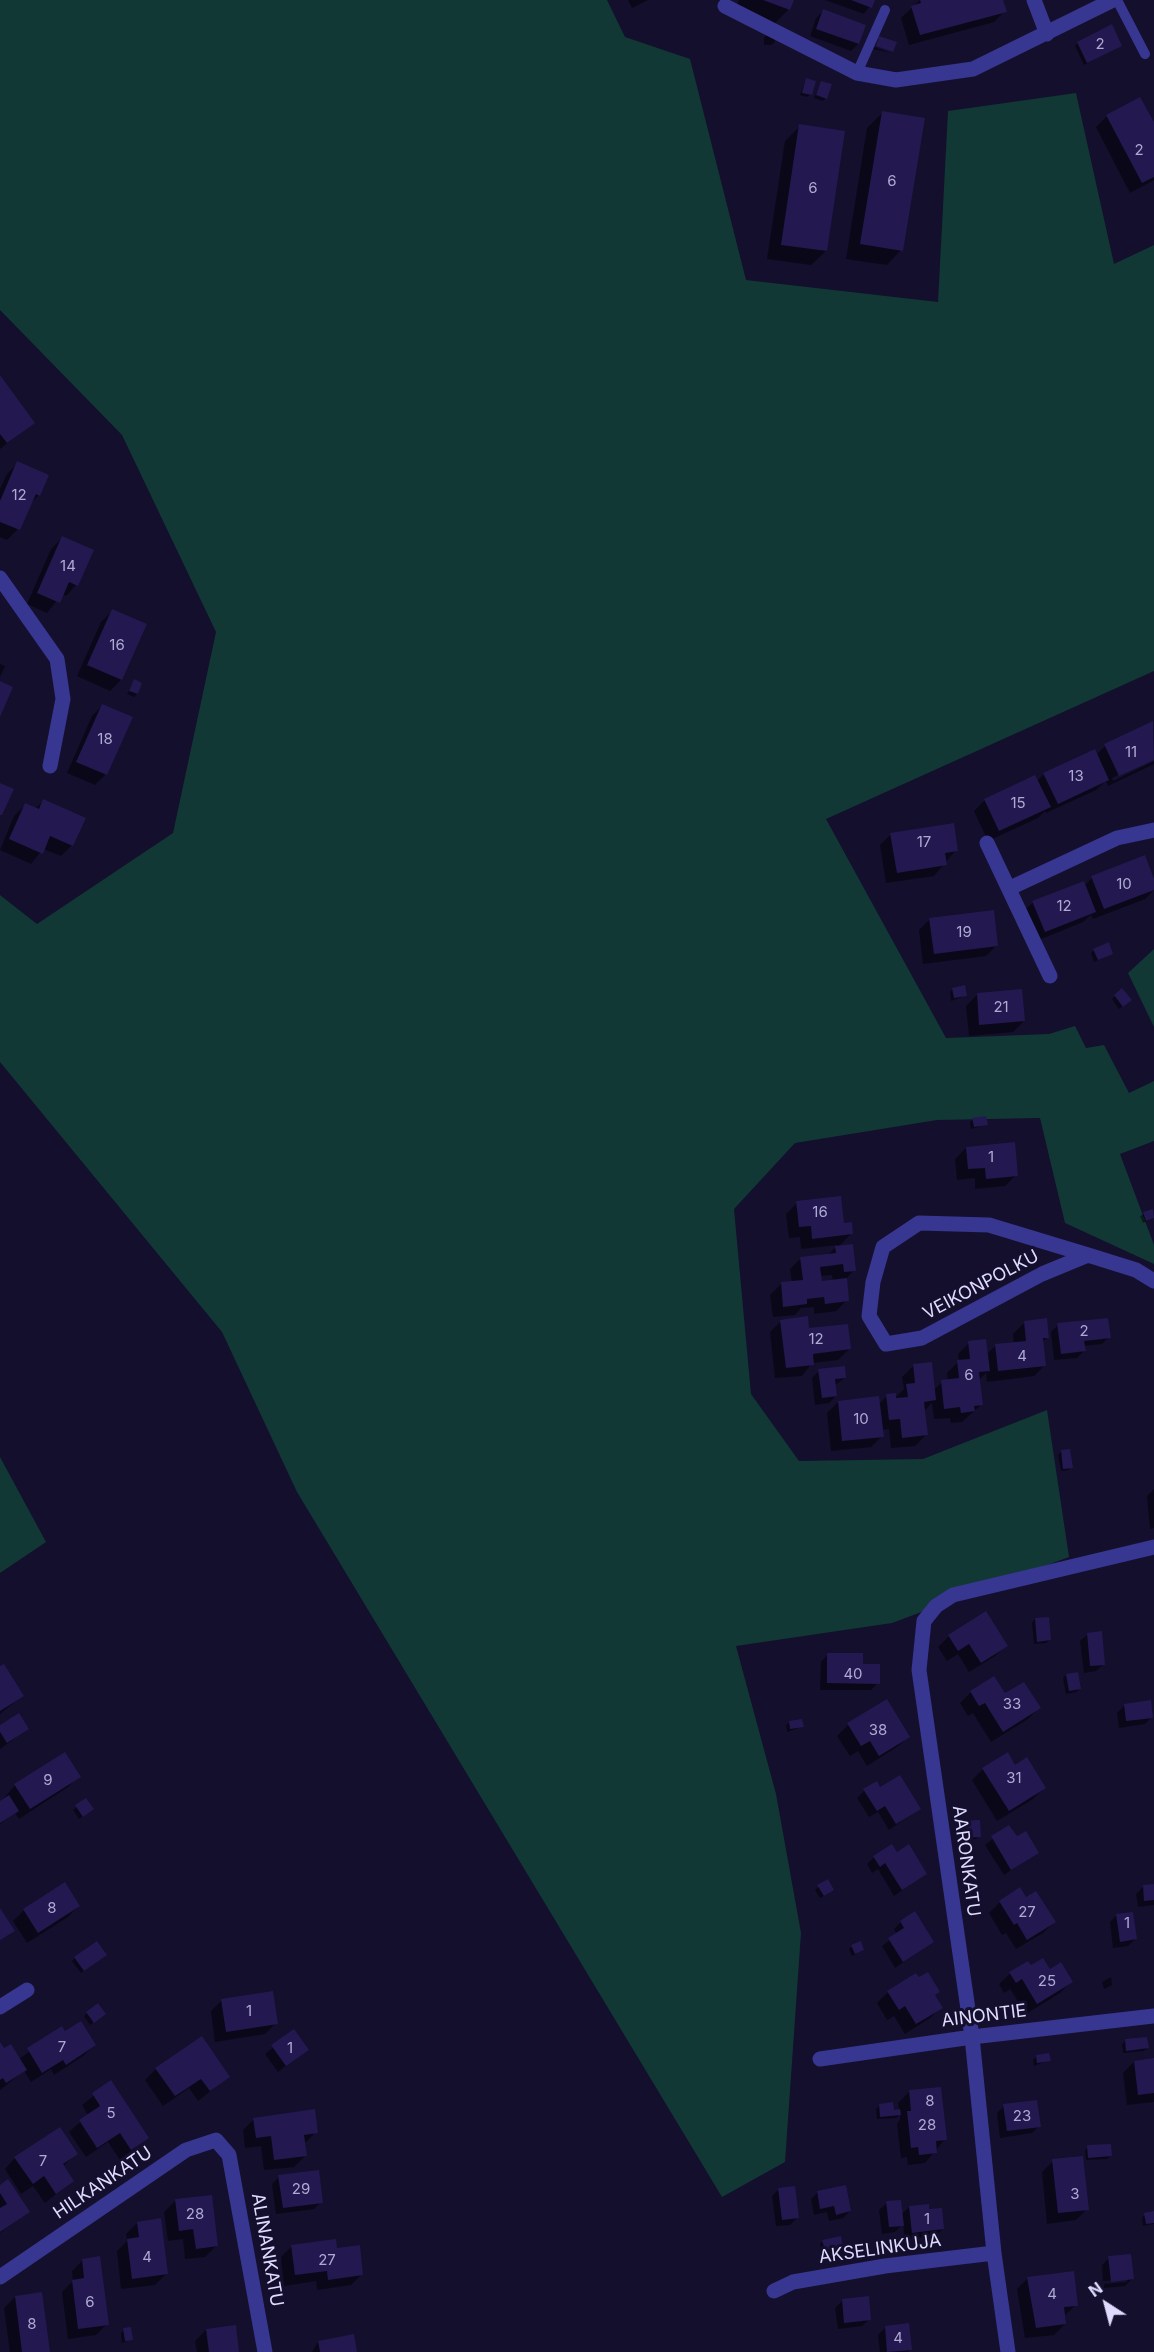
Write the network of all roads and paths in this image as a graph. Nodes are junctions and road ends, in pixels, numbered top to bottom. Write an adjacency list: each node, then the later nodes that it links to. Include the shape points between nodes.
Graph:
1 (1034, 0): 5 (street)
2 (1115, 0): 5 (street); 6 (lane)
3 (725, 6): 7 (street)
4 (885, 10): 7 (lane)
5 (1047, 34): 7 (street, via 973,69 896,80)
6 (1145, 54)
7 (857, 73)
8 (0, 578): 9 (street, via 57,659 63,699)
9 (50, 766)
10 (1154, 831): 12 (street, via 1118,838)
11 (987, 843): 12 (street)
12 (1010, 888): 13 (street)
13 (1050, 976)
14 (1088, 1255): 14 (street, VEIKONPOLKU, via 1042,1274 922,1338 885,1344 869,1316 883,1247 920,1223 989,1225); 15 (street, VEIKONPOLKU, via 1136,1270)
15 (1154, 1281)
16 (1154, 1547): 20 (street, AARONKATU, via 953,1595 936,1606 924,1621 919,1670)
17 (27, 1990): 18 (street)
18 (0, 2007)
19 (1154, 2016): 20 (street, AINONTIE)
20 (972, 2037): 21 (street, AINONTIE); 23 (street, AARONKATU)
21 (819, 2059)
22 (229, 2154): 24 (street, HILKANKATU, via 216,2140 186,2150); 26 (street, ALINANKATU)
23 (994, 2253): 25 (street, AKSELINKUJA, via 885,2266 793,2282); 27 (street, AARONKATU)
24 (0, 2277)
25 (774, 2291)
26 (265, 2352)
27 (1008, 2352)

